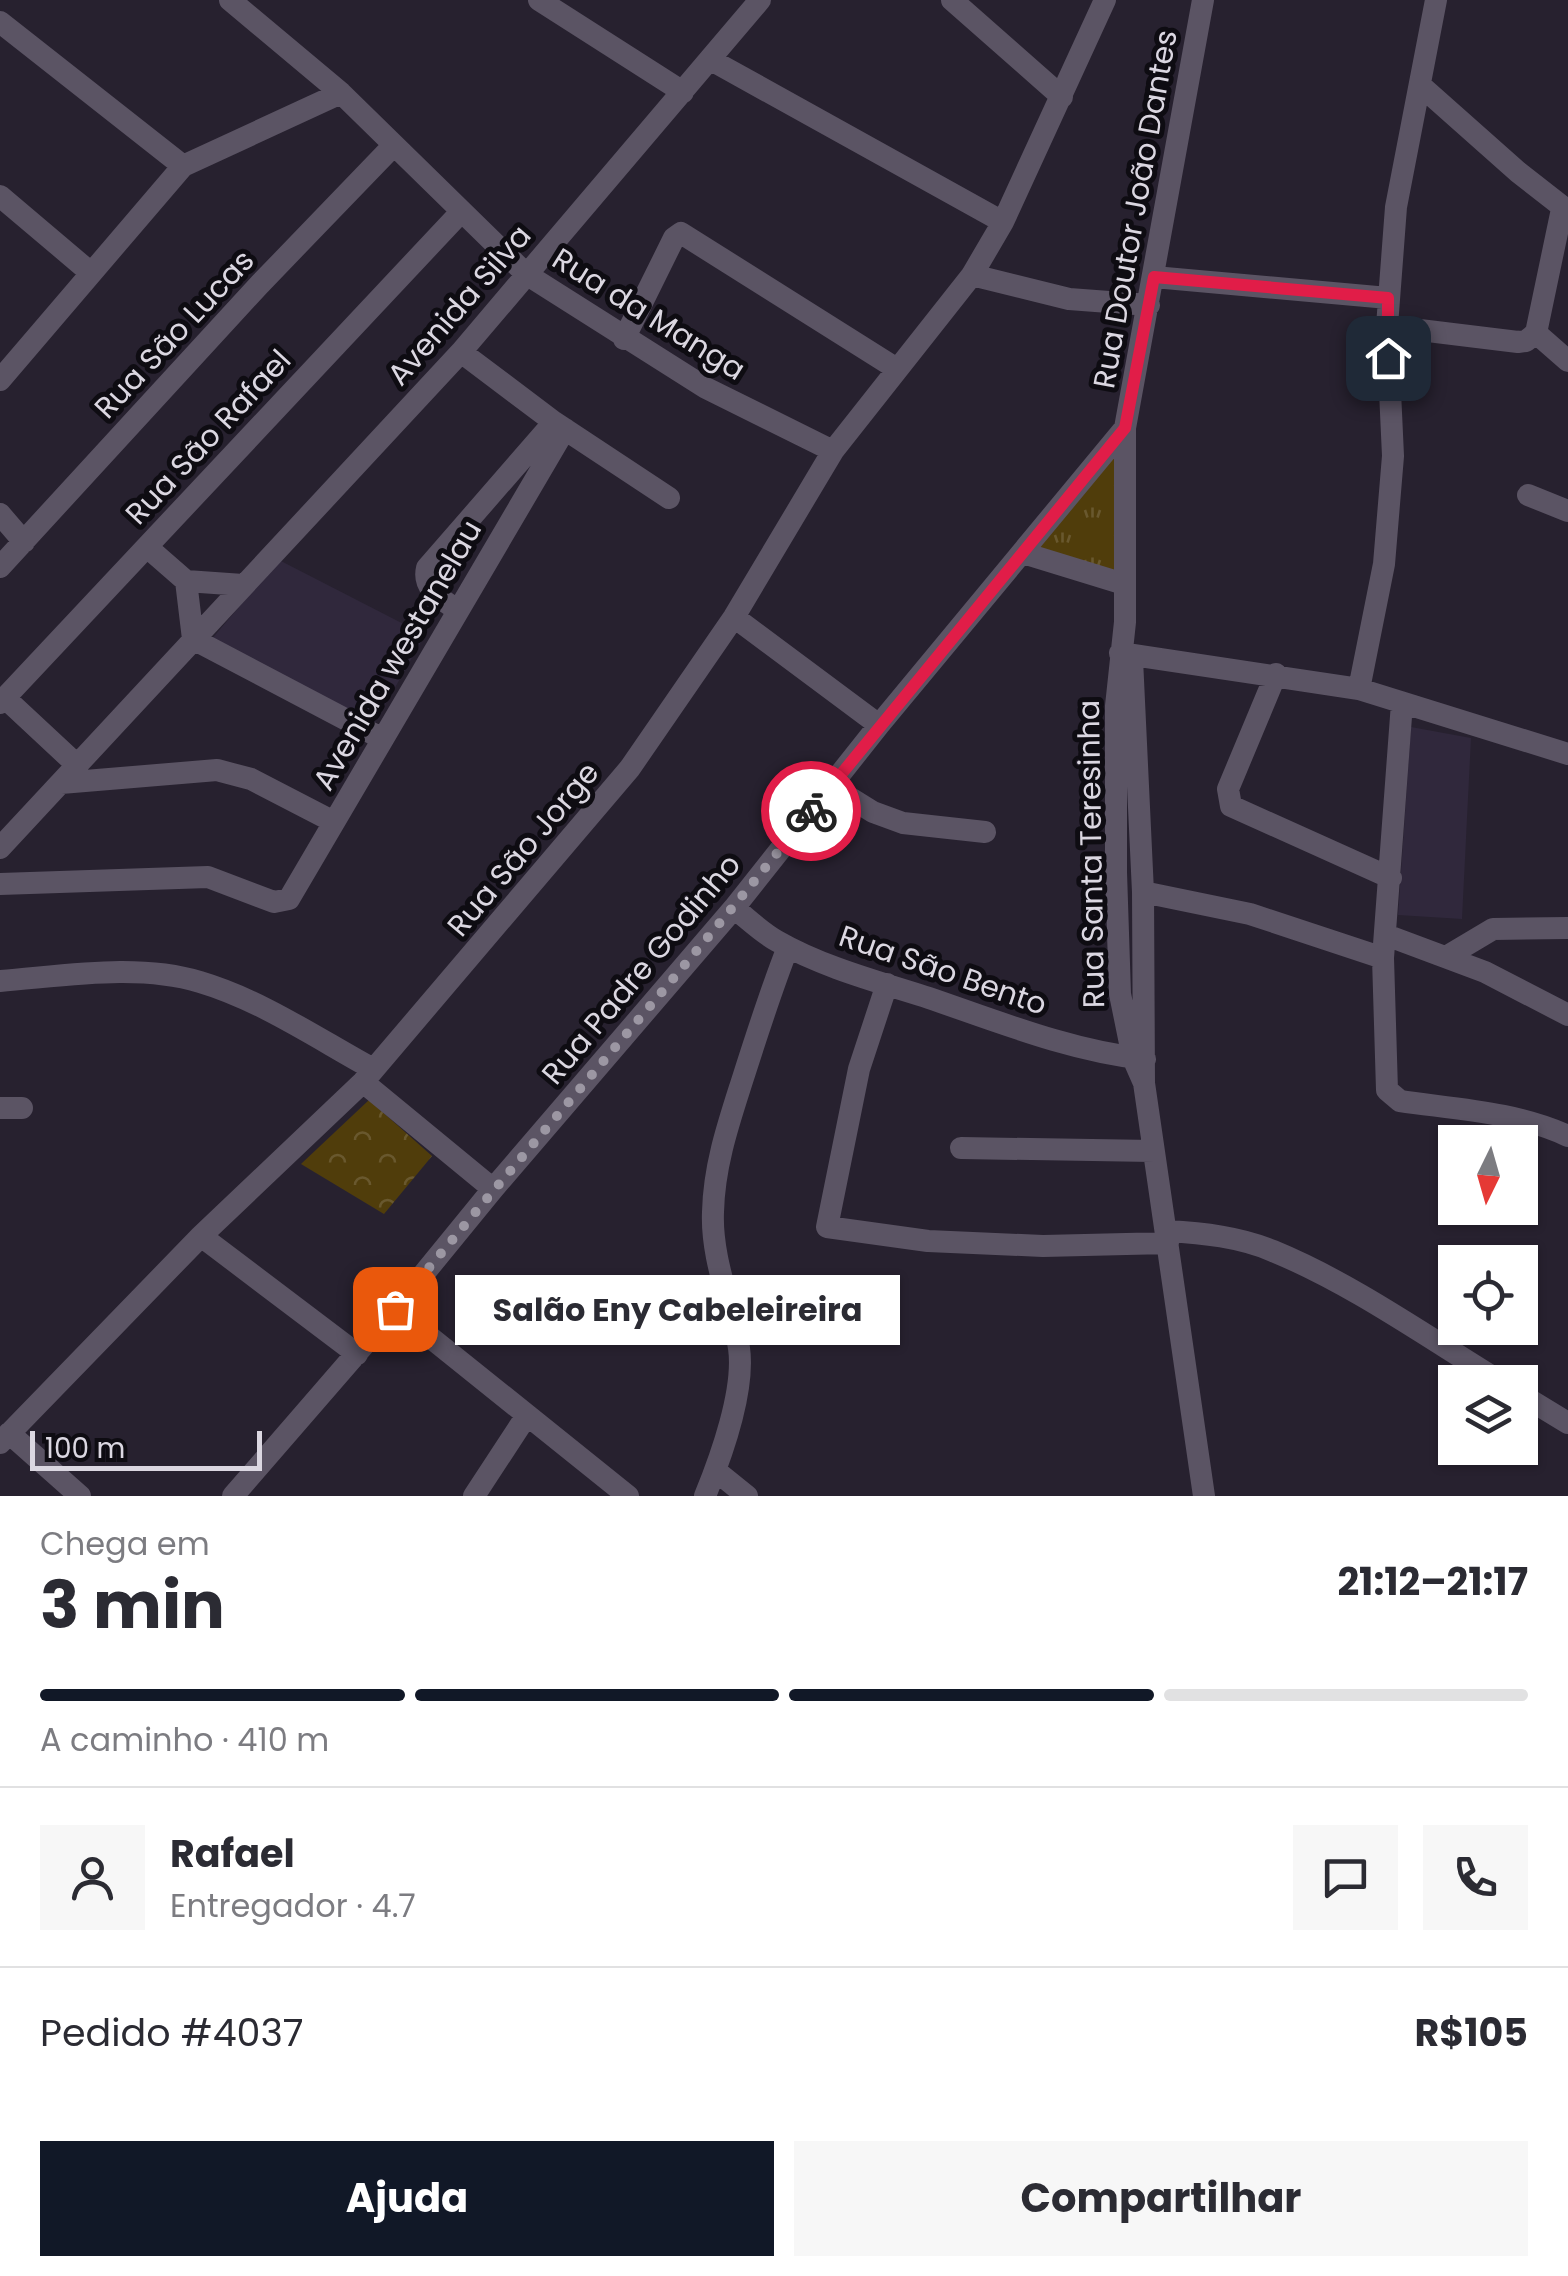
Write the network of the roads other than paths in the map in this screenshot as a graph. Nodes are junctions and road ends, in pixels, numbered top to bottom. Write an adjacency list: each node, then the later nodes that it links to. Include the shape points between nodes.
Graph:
1 (230, 0): 11 (street, Rua da Manga)
2 (539, 0): 12 (street)
3 (760, 0): 9 (street, Avenida Silva)
4 (952, 0): 13 (street)
5 (1105, 0): 13 (street, Rua São Jorge)
6 (1203, 0): 23 (street, Rua Doutor João Dantes)
7 (1436, 0): 10 (street)
8 (0, 22): 15 (street)
9 (711, 60): 12 (street, Avenida Silva); 19 (street)
10 (1420, 85): 17 (street); 24 (street, via 1396,207)
11 (342, 92): 14 (street, Rua da Manga); 15 (street)
12 (683, 92): 21 (street, Avenida Silva)
13 (1062, 97): 19 (street, Rua São Jorge)
14 (394, 144): 18 (street, Rua da Manga); 40 (street, Rua São Lucas)
15 (183, 166): 20 (street)
16 (0, 196): 20 (street)
17 (1565, 210): 27 (street)
18 (460, 212): 21 (street, Rua da Manga); 41 (street, Rua São Rafael)
19 (1003, 222): 22 (street, Rua São Jorge)
20 (91, 273): 32 (street)
21 (526, 274): 28 (street, Rua da Manga); 29 (street, Avenida Silva)
22 (972, 275): 25 (street, via 1069,299); 31 (street, Rua São Jorge)
23 (1154, 277): 24 (street); 25 (street, Rua Doutor João Dantes)
24 (1388, 298): 26 (street)
25 (1149, 305): 34 (street, Rua Doutor João Dantes)
26 (1387, 326): 27 (street, via 1518,342); 52 (street, via 1393,456 1384,564)
27 (1536, 332): 30 (street)
28 (624, 338): 31 (street, via 681,233); 35 (street, Rua da Manga)
29 (461, 352): 33 (street); 46 (street, Avenida Silva)
30 (1568, 361)
31 (897, 369): 35 (street, Rua São Jorge)
32 (0, 380)
33 (559, 426): 37 (street); 47 (street, Avenida westanelau); 47 (street, via 426,568 430,588)
34 (1125, 428): 42 (street, Rua Padre Godinho); 45 (street, Rua Santa Teresinha)
35 (833, 451): 48 (street, Rua São Jorge)
36 (1528, 495): 38 (street)
37 (669, 498)
38 (1568, 511)
39 (0, 514): 40 (street)
40 (24, 542): 43 (street, Rua São Lucas)
41 (146, 547): 44 (street); 53 (street, Rua São Rafael)
42 (1024, 553): 45 (street); 55 (street, Rua Padre Godinho)
43 (0, 568)
44 (186, 581): 46 (street); 49 (street)
45 (1124, 584): 50 (street, Rua Santa Teresinha)
46 (243, 585): 49 (street, Avenida Silva)
47 (457, 610): 56 (street, Avenida westanelau)
48 (734, 617): 55 (street); 75 (street, Rua São Jorge, via 630,768)
49 (193, 639): 56 (street); 58 (street, Avenida Silva)
50 (1126, 653): 51 (street); 65 (street, Rua Santa Teresinha); 74 (street, Rua Santa Teresinha, via 1114,773 1120,994)
51 (1276, 674): 52 (street); 63 (street, via 1228,801)
52 (1360, 689): 54 (street)
53 (2, 701): 58 (street)
54 (1402, 704): 57 (street); 63 (street)
55 (879, 726): 59 (street, Rua Padre Godinho)
56 (381, 738): 60 (street, Avenida westanelau)
57 (1568, 754)
58 (70, 774): 60 (street, via 217,770 251,779); 62 (street, Avenida Silva)
59 (831, 786): 61 (street, via 903,823); 66 (street, Rua Padre Godinho)
60 (334, 822): 64 (street, Avenida westanelau, via 288,899 274,902 208,877)
61 (985, 832)
62 (0, 848)
63 (1391, 878): 68 (street)
64 (0, 884)
65 (1144, 892): 68 (street); 74 (street, Rua Santa Teresinha)
66 (734, 908): 69 (street, Rua São Bento); 79 (street, Rua Padre Godinho)
67 (1568, 928): 70 (street, via 1501,928)
68 (1384, 946): 70 (street); 76 (street, via 1386,1090 1400,1100 1516,1119)
69 (788, 948): 72 (street, Rua São Bento); 89 (street, via 721,1147 715,1188 716,1246 740,1370)
70 (1446, 957): 73 (street)
71 (0, 981): 75 (street, via 144,974 200,982 239,997)
72 (887, 984): 74 (street, Rua São Bento); 81 (street, via 859,1070 827,1227 928,1241 1042,1246)
73 (1568, 1015)
74 (1141, 1066): 78 (street, Rua Santa Teresinha)
75 (368, 1075): 79 (street); 80 (street, Rua São Jorge)
76 (1568, 1136)
77 (961, 1148): 78 (street)
78 (1153, 1151): 81 (street, Rua Santa Teresinha)
79 (493, 1189): 82 (street, Rua Padre Godinho)
80 (201, 1236): 83 (street); 88 (street, Rua São Jorge)
81 (1168, 1237): 84 (street, via 1221,1236 1272,1250); 96 (street, Rua Santa Teresinha)
82 (395, 1309): 83 (street, Rua Padre Godinho); 86 (street)
83 (356, 1354): 91 (street, Rua Padre Godinho)
84 (1473, 1365)
85 (1538, 1405): 87 (street)
86 (528, 1415): 92 (street); 93 (street)
87 (1568, 1423)
88 (5, 1438): 90 (street)
89 (716, 1471): 94 (street); 95 (street)
90 (80, 1496)
91 (233, 1496)
92 (474, 1496)
93 (628, 1496)
94 (705, 1496)
95 (747, 1496)
96 (1204, 1496)

